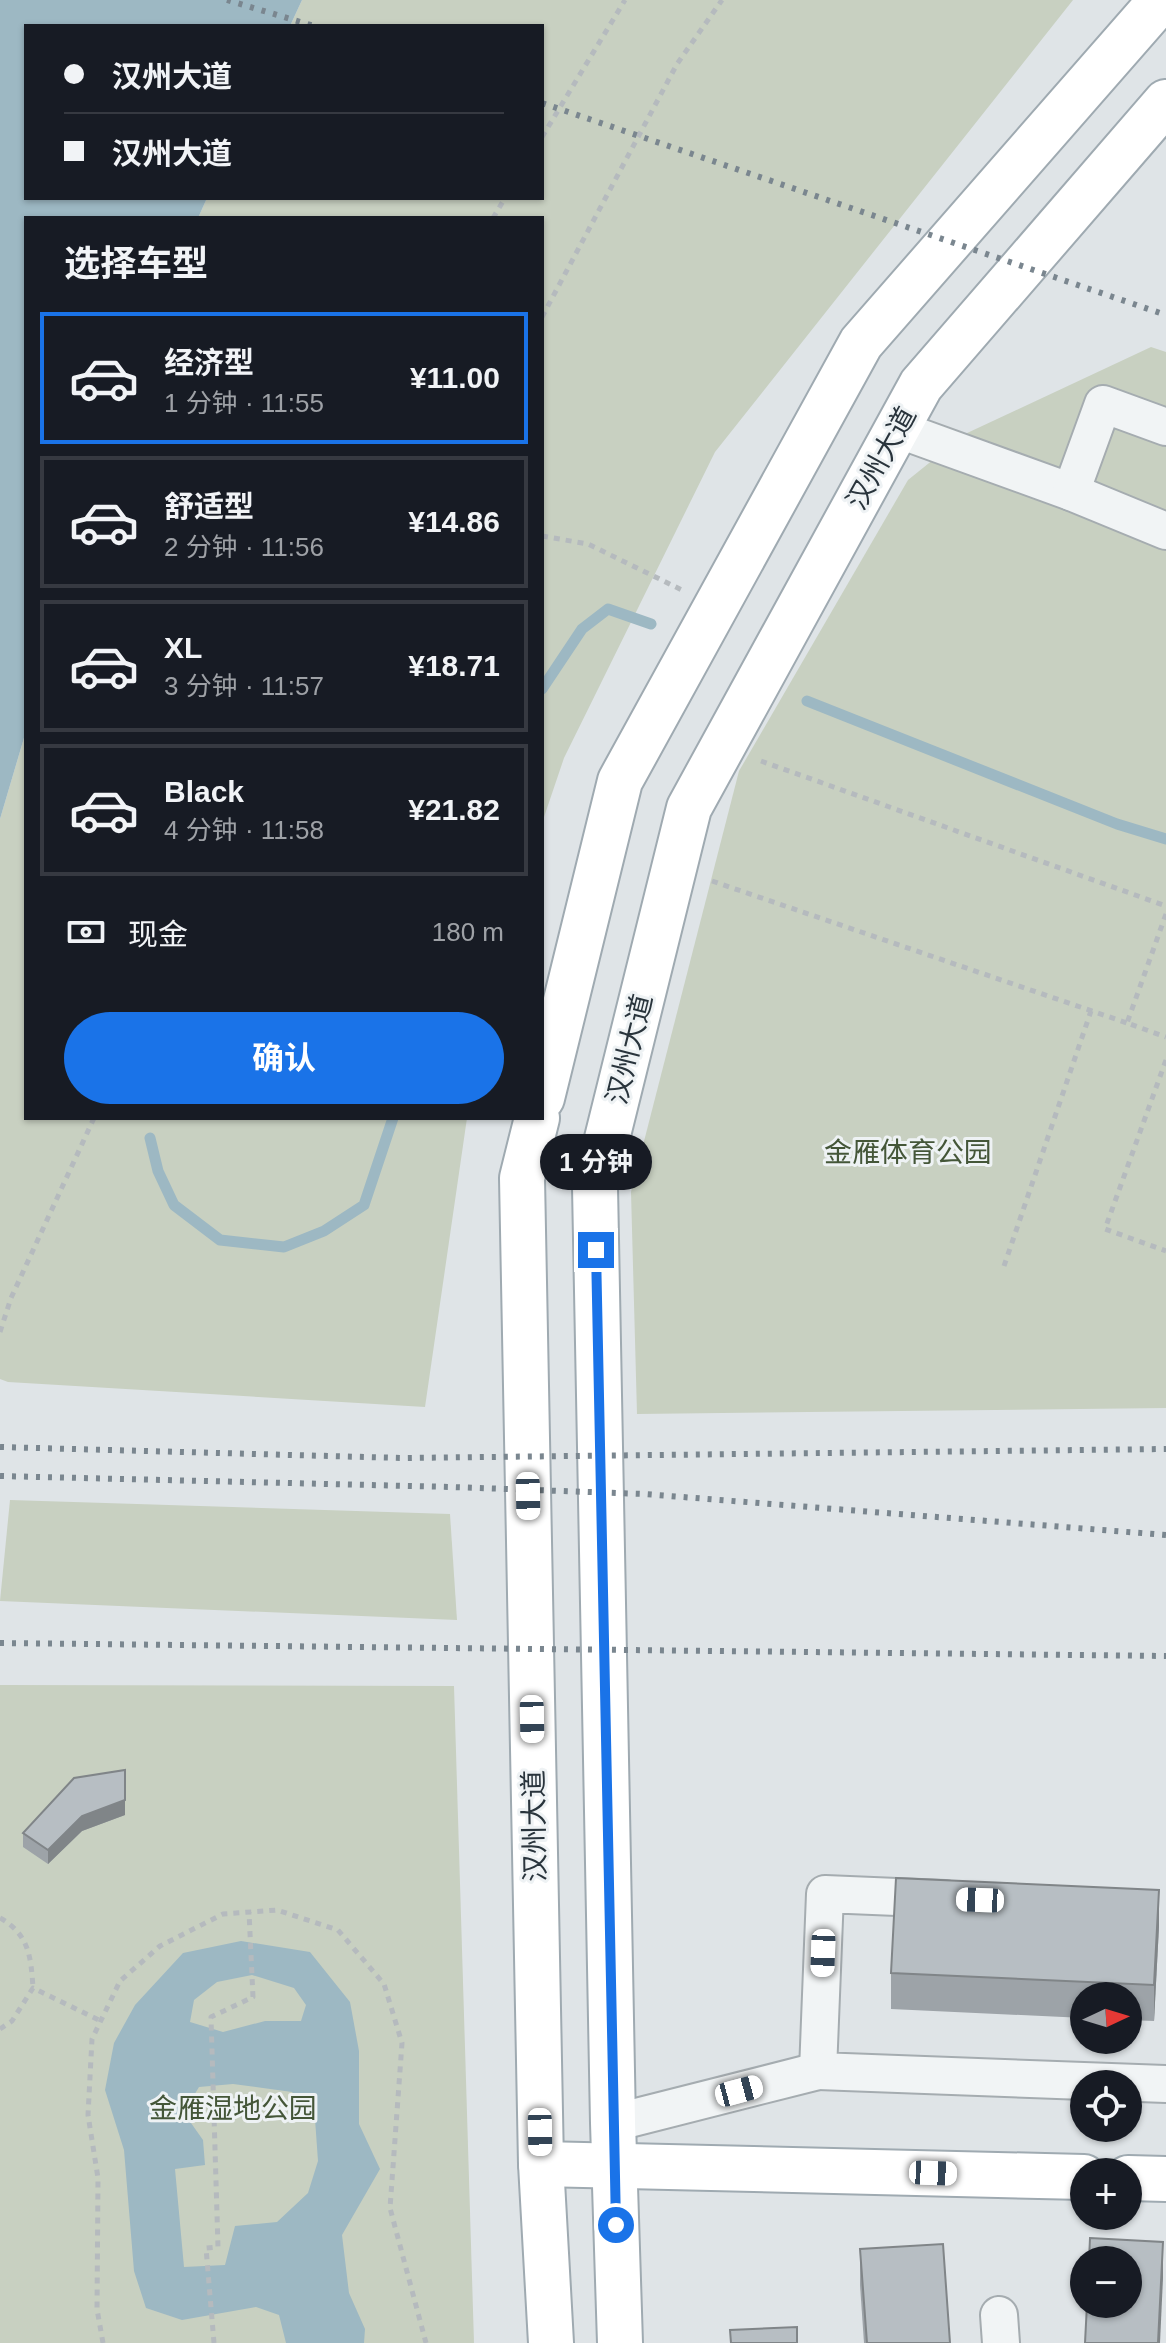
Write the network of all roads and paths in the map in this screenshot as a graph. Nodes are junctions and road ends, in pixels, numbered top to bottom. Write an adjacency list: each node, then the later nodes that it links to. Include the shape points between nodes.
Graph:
1 (625, 0): 5 (path)
2 (722, 0): 6 (path, via 677,64)
3 (1161, 0): 12 (main road, via 861,343)
4 (1166, 102): 8 (main road, 汉州大道, via 921,385)
5 (544, 134)
6 (544, 313)
7 (1166, 427): 9 (lane, via 1103,404)
8 (897, 429): 9 (lane); 13 (main road, 汉州大道)
9 (1071, 492): 10 (lane)
10 (1166, 531)
11 (544, 536): 12 (path, via 588,544)
12 (715, 607): 21 (main road, via 620,781)
13 (722, 747): 14 (main road, 汉州大道, via 689,808); 15 (path)
14 (674, 868): 17 (path); 35 (main road, 汉州大道, via 595,1187)
15 (1166, 906)
16 (1166, 914): 18 (path)
17 (1091, 1011): 18 (path); 25 (path)
18 (1127, 1023): 19 (path)
19 (1166, 1037)
20 (1166, 1060): 24 (path, via 1105,1229)
21 (544, 1090)
22 (93, 1120): 26 (path)
23 (536, 1120): 36 (main road, 汉州大道, via 522,1178)
24 (1166, 1251)
25 (1004, 1266)
26 (0, 1332)
27 (980, 1900): 33 (lane, via 825,1894)
28 (249, 1912): 31 (path, via 223,1914 160,1946 120,1981); 41 (path, via 253,1997 211,2017 218,2247 206,2248); 42 (path, via 277,1910 338,1930 384,1984 402,2043 390,2208)
29 (0, 1918): 30 (path, via 15,1926 31,1954)
30 (33, 1988): 31 (path); 32 (path, via 12,2021)
31 (101, 2021): 40 (path, via 92,2039 88,2115 98,2178 97,2309)
32 (0, 2029)
33 (818, 2071): 34 (lane); 35 (lane)
34 (1166, 2084)
35 (614, 2145): 36 (main road); 37 (main road); 44 (main road, 汉州大道)
36 (541, 2164): 43 (main road, 汉州大道)
37 (1070, 2176)
38 (1142, 2178): 39 (main road)
39 (1166, 2179)
40 (103, 2343)
41 (214, 2343)
42 (426, 2343)
43 (551, 2343)
44 (620, 2343)

